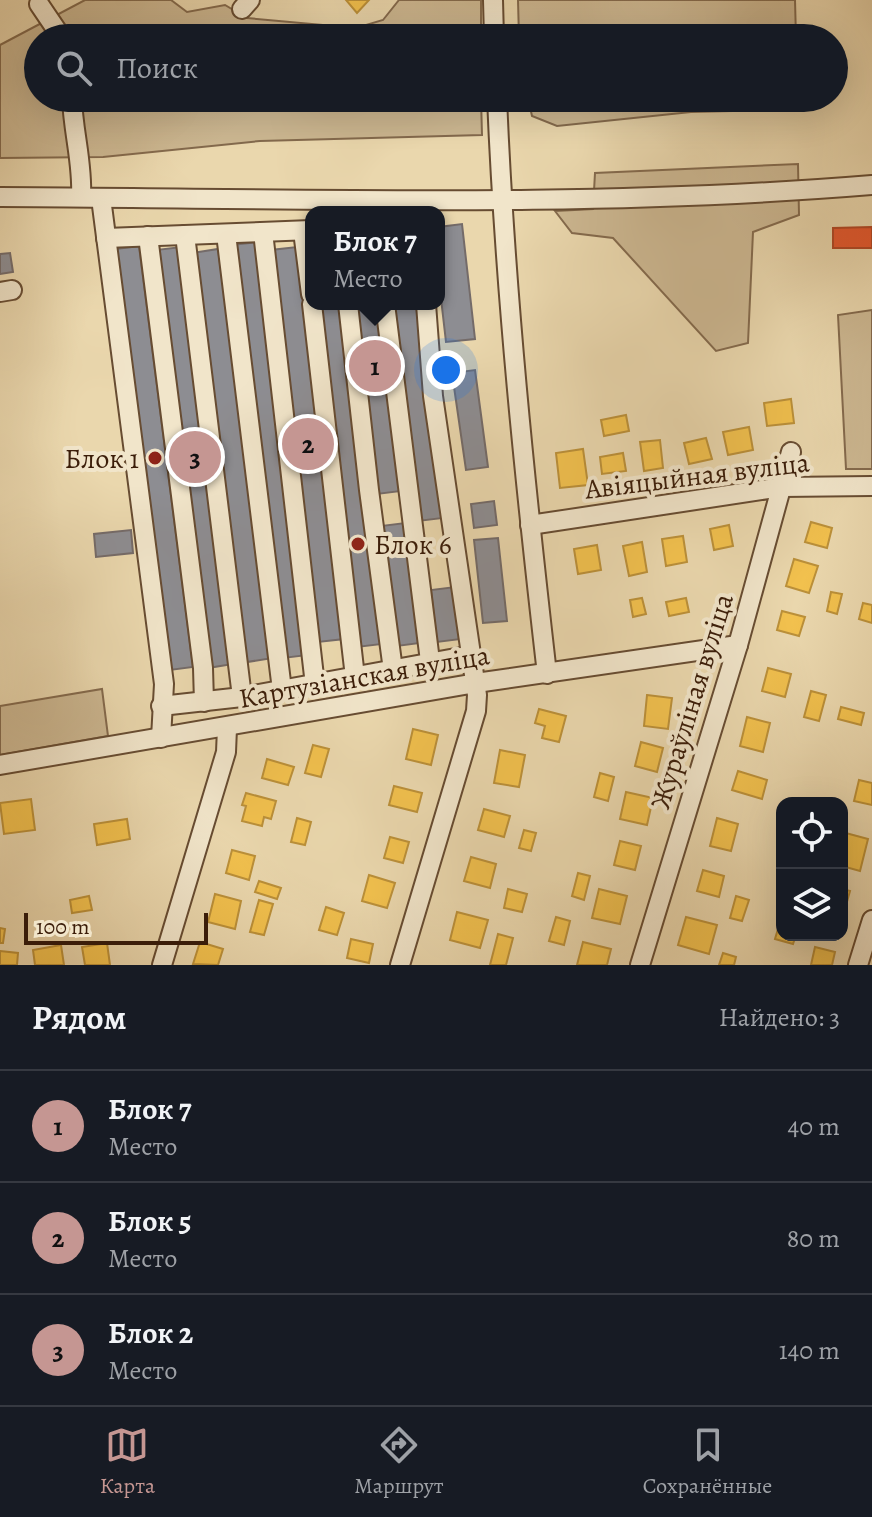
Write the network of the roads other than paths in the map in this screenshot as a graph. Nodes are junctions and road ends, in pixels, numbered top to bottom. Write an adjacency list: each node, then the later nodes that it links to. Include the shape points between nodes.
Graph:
1 (493, 0): 4 (street)
2 (39, 4): 3 (street)
3 (53, 24)
4 (494, 24)
5 (72, 112): 9 (street)
6 (498, 112): 11 (street)
7 (872, 185): 11 (street)
8 (0, 197): 9 (street)
9 (81, 197): 10 (street)
10 (101, 198): 12 (street); 18 (street)
11 (501, 200): 12 (street); 26 (street)
12 (418, 206)
13 (305, 230): 14 (street)
14 (263, 232): 15 (street); 34 (street)
15 (226, 234): 16 (street); 35 (street)
16 (185, 235): 17 (street); 36 (street)
17 (148, 236): 18 (street); 37 (street)
18 (106, 238): 38 (street, via 164,684)
19 (313, 310): 32 (street)
20 (349, 310): 30 (street)
21 (386, 310): 29 (street)
22 (426, 310): 28 (street, via 433,396)
23 (791, 452): 25 (street, Жураўліная вуліца)
24 (872, 486): 25 (street, Авіяцыйная вуліца)
25 (782, 487): 26 (street, Авіяцыйная вуліца); 27 (street, Жураўліная вуліца)
26 (530, 525): 31 (street)
27 (738, 645): 31 (street, Картузіанская вуліца); 45 (street, Жураўліная вуліца)
28 (472, 655): 29 (street); 33 (street)
29 (430, 661): 30 (street)
30 (393, 670): 32 (street)
31 (547, 674): 33 (street, Картузіанская вуліца)
32 (355, 677): 34 (street)
33 (476, 683): 39 (street, Картузіанская вуліца); 44 (street, via 476,711)
34 (315, 685): 35 (street)
35 (282, 690): 36 (street)
36 (242, 697): 37 (street)
37 (204, 702): 38 (street)
38 (161, 706): 40 (street)
39 (227, 728): 40 (street, Картузіанская вуліца); 43 (street, via 226,752)
40 (161, 738): 41 (street, Картузіанская вуліца)
41 (0, 765)
42 (872, 920): 46 (street)
43 (162, 965)
44 (400, 965)
45 (640, 965)
46 (858, 965)

